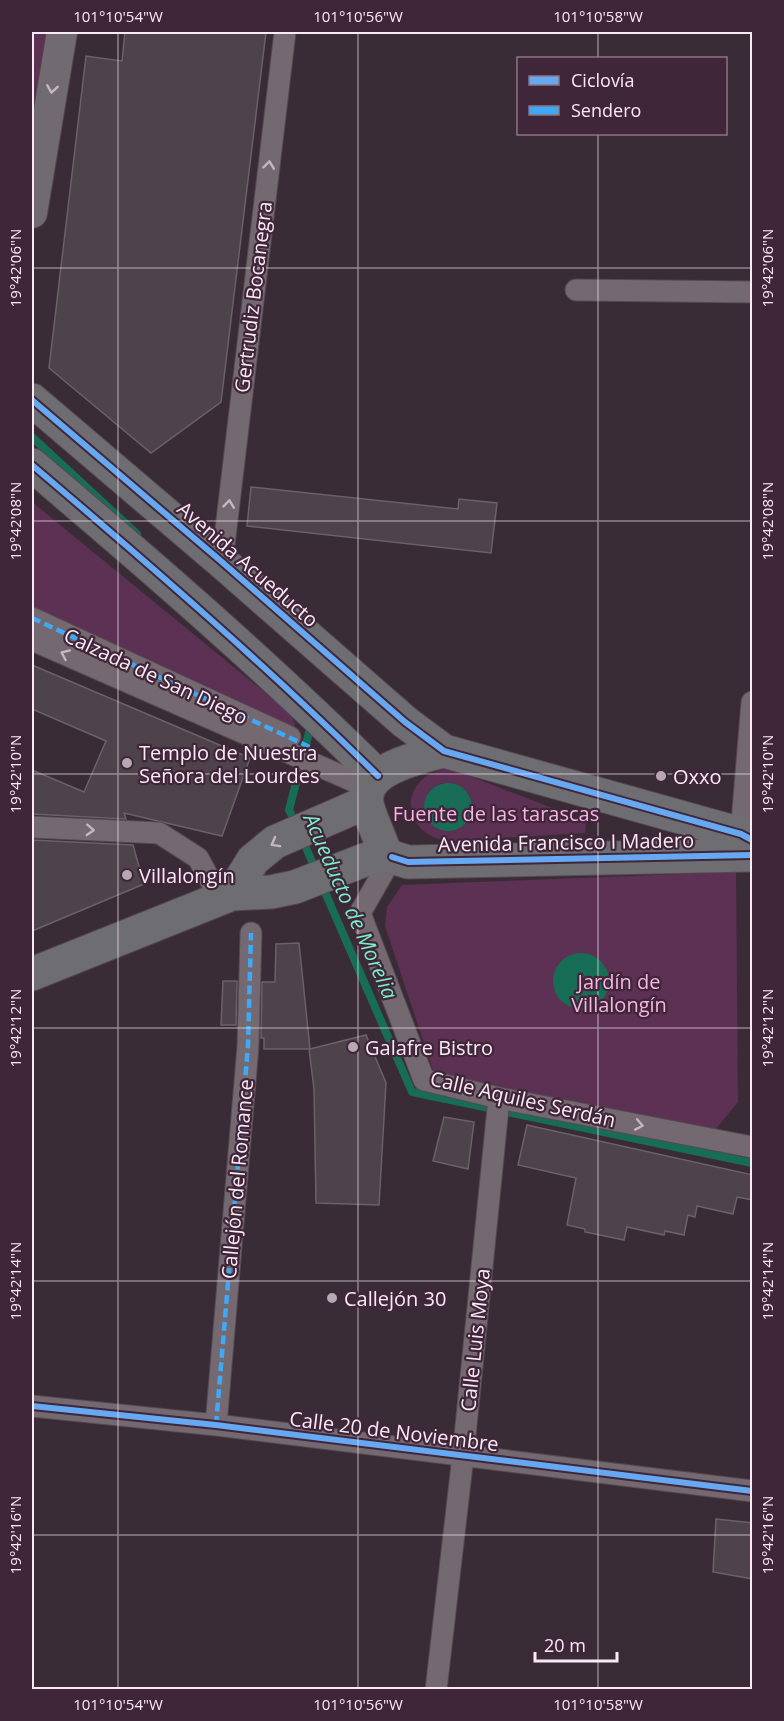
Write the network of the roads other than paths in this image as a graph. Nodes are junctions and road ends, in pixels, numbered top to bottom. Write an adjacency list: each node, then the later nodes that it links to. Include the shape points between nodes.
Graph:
1 (62, 32): 3 (street, one-way to 3)
2 (285, 32): 8 (street, Gertrudiz Bocanegra, one-way to 2)
3 (32, 213)
4 (576, 290): 5 (street)
5 (753, 292)
6 (32, 400): 8 (main road, Avenida Acueducto)
7 (32, 465): 14 (main road, via 311,710)
8 (222, 562): 13 (main road, Avenida Acueducto, via 405,722)
9 (32, 618): 12 (street, Calzada de San Diego)
10 (32, 640): 14 (street, one-way to 10)
11 (753, 702): 16 (street)
12 (314, 748)
13 (444, 751): 14 (main road, via 404,762); 16 (main road, Avenida Francisco I Madero)
14 (371, 789): 17 (main road); 18 (main road, one-way to 18, via 275,842 253,860)
15 (32, 827): 18 (street, one-way to 18, via 159,833 198,858)
16 (750, 851): 17 (main road, Avenida Francisco I Madero, via 408,862)
17 (388, 854): 18 (main road, via 296,887); 21 (street, Calle Aquiles Serdán, via 360,913 424,1080)
18 (227, 897): 20 (main road)
19 (250, 933): 25 (street, Callejón del Romance, via 248,1047)
20 (32, 974)
21 (500, 1098): 23 (street, Calle Aquiles Serdán, one-way to 23); 26 (street, Calle Luis Moya)
22 (753, 1142): 23 (street)
23 (752, 1147)
24 (32, 1406): 25 (street, Calle 20 de Noviembre)
25 (216, 1425): 26 (street, Calle 20 de Noviembre)
26 (463, 1456): 27 (street, Calle 20 de Noviembre); 28 (street, Calle Luis Moya)
27 (753, 1491)
28 (436, 1689)

